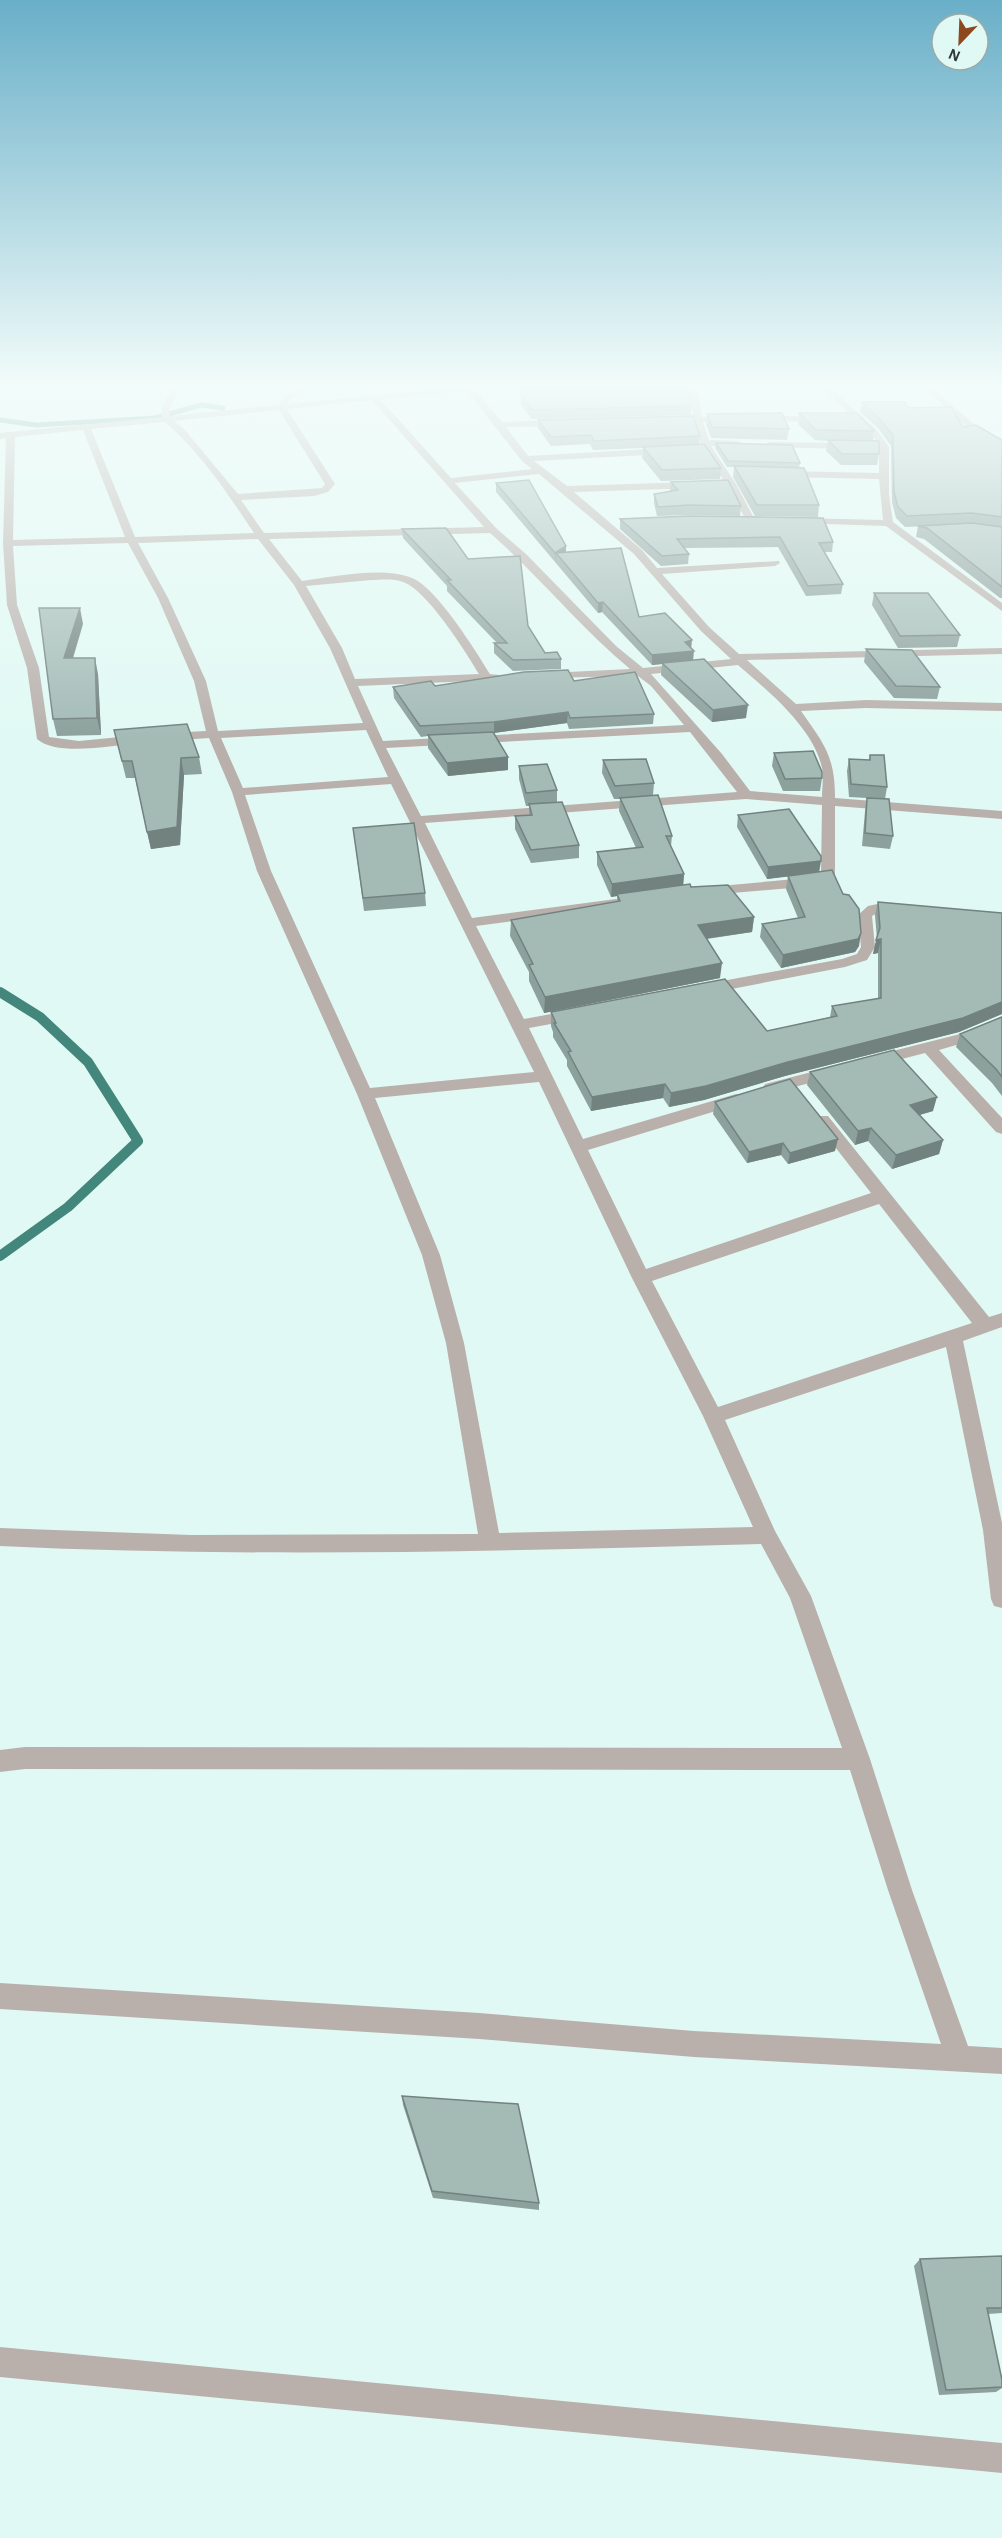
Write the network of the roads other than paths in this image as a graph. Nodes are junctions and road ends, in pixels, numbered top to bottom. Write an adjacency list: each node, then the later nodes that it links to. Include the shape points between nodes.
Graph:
1 (8, 504): 18 (street)
2 (117, 504): 17 (street)
3 (240, 504): 16 (street)
4 (469, 504): 13 (street)
5 (583, 504): 12 (street)
6 (741, 504): 8 (street)
7 (885, 504): 11 (street)
8 (750, 520)
9 (792, 521): 11 (street)
10 (617, 523): 12 (street)
11 (888, 523): 15 (street)
12 (605, 524): 20 (street, via 638,552)
13 (492, 530): 16 (street); 25 (street, via 612,648)
14 (912, 531): 15 (street)
15 (901, 532): 22 (street)
16 (261, 536): 17 (street); 21 (street)
17 (130, 539): 18 (street); 34 (street, via 187,650 200,681)
18 (9, 543): 34 (street, via 12,605 33,668 43,739 70,744)
19 (775, 563): 20 (street)
20 (654, 572): 24 (street, via 705,629)
21 (298, 584): 28 (street, via 392,577 413,580 452,627); 29 (street, via 336,648)
22 (1002, 608)
23 (1002, 651): 24 (street)
24 (739, 659): 25 (street); 31 (street)
25 (642, 672): 27 (street); 33 (street)
26 (508, 677): 28 (street)
27 (530, 677)
28 (486, 678): 29 (street)
29 (350, 683): 32 (street)
30 (1002, 707): 31 (street, via 866,704)
31 (793, 708): 39 (street, via 818,744 829,772)
32 (369, 726): 34 (street); 35 (street)
33 (693, 729): 35 (street); 38 (street)
34 (213, 733): 37 (street)
35 (378, 745): 36 (street)
36 (396, 780): 37 (street); 41 (street)
37 (238, 792): 53 (street, via 264,871)
38 (746, 795): 39 (street); 41 (street)
39 (829, 800): 40 (street); 42 (street, via 828,875 822,880)
40 (1002, 815)
41 (417, 820): 45 (street)
42 (696, 892)
43 (627, 901): 45 (street)
44 (914, 911): 46 (street, via 870,909 865,915 868,947 862,957)
45 (467, 923): 49 (street)
46 (694, 992)
47 (589, 1012): 49 (street)
48 (1002, 1021): 50 (street, via 965,1038)
49 (519, 1025): 51 (street)
50 (928, 1047): 52 (street); 54 (street)
51 (543, 1076): 53 (street); 55 (street)
52 (792, 1082): 55 (street); 56 (street)
53 (365, 1095): 63 (street, via 431,1255 455,1343)
54 (1002, 1128)
55 (577, 1147): 57 (street)
56 (882, 1196): 57 (street); 58 (street)
57 (641, 1278): 60 (street)
58 (993, 1323): 59 (street)
59 (953, 1336): 60 (street); 64 (street, via 993,1530)
60 (713, 1416): 61 (street)
61 (767, 1535): 63 (street); 65 (street, via 800,1596)
62 (0, 1537): 63 (street, via 204,1545)
63 (490, 1543)
64 (1002, 1599)
65 (858, 1759): 66 (street); 68 (street)
66 (0, 1761)
67 (0, 1996): 68 (street)
68 (959, 2059): 69 (street)
69 (1002, 2061)
70 (0, 2362): 71 (street)
71 (1002, 2457)

